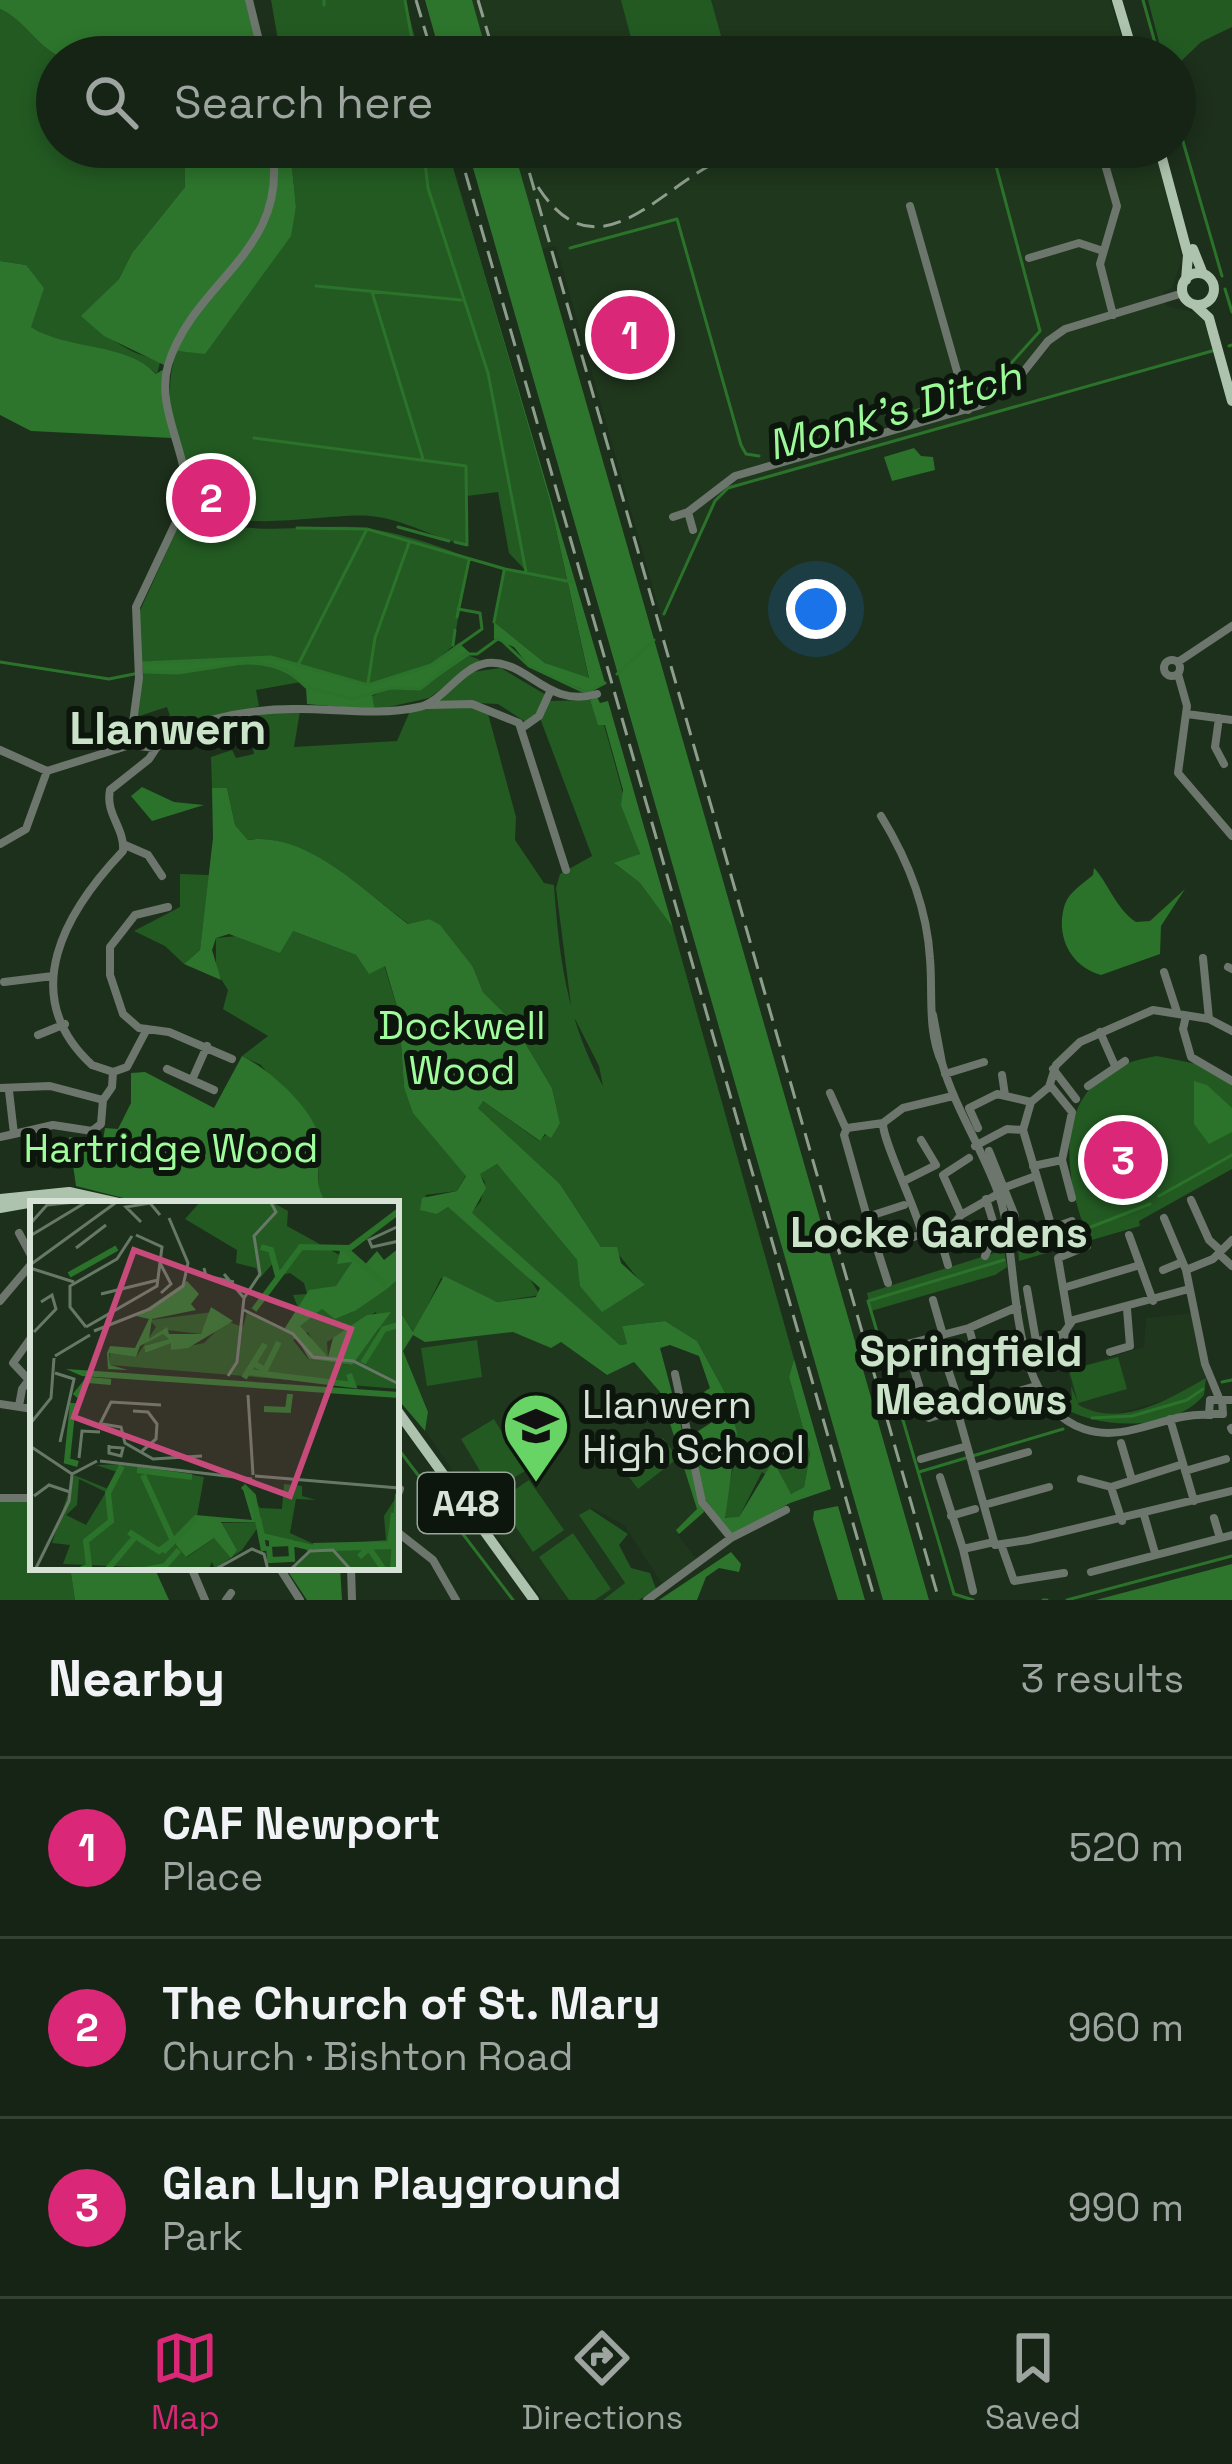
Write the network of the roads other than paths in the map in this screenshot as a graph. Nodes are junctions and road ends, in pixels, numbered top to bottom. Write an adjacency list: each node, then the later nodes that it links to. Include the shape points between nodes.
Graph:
1 (248, 0): 3 (street)
2 (1120, 0): 4 (main road)
3 (257, 36)
4 (1131, 36)
5 (273, 168): 36 (street, via 262,228 192,318 167,368 188,484 136,607)
6 (1106, 168): 10 (street, via 1117,206)
7 (1167, 168): 13 (main road, via 1188,255)
8 (1169, 168): 12 (main road)
9 (910, 206): 20 (street)
10 (1103, 251): 11 (street, via 1079,243); 17 (street)
11 (1029, 258)
12 (1203, 274): 13 (main road); 15 (main road)
13 (1186, 280): 14 (main road)
14 (1183, 293): 16 (main road); 17 (street)
15 (1213, 294): 16 (main road); 18 (main road)
16 (1195, 304): 19 (main road, via 1209,318)
17 (1113, 315): 20 (street, via 1055,335 1009,388)
18 (1232, 383)
19 (1232, 401)
20 (966, 402): 21 (street, via 735,476)
21 (688, 512): 22 (street); 23 (street)
22 (673, 517)
23 (693, 530)
24 (1210, 622): 26 (street)
25 (1232, 626): 26 (street)
26 (1216, 633): 27 (street)
27 (1178, 662): 28 (street); 28 (street, via 1164,670)
28 (1178, 674): 32 (street)
29 (550, 692): 30 (street, via 574,700); 31 (street, via 503,664 485,663); 35 (street, via 539,716)
30 (597, 694)
31 (428, 705): 35 (street, via 472,704); 37 (street, via 251,711 179,729)
32 (1186, 714): 33 (street); 42 (street, via 1178,773)
33 (1219, 718): 34 (street); 39 (street, via 1215,747)
34 (1232, 720)
35 (522, 728): 45 (street)
36 (130, 745): 37 (street); 40 (street)
37 (155, 748): 44 (street, via 109,794)
38 (0, 750): 40 (street)
39 (1224, 764)
40 (47, 771): 43 (street, via 26,829)
41 (881, 816): 65 (street, via 924,915)
42 (1232, 836)
43 (0, 844)
44 (125, 845): 46 (street, via 148,855); 50 (street, via 66,922)
45 (566, 870)
46 (162, 876)
47 (168, 907): 55 (street, via 128,920 108,956 123,1014)
48 (1203, 958): 53 (street)
49 (1164, 973): 52 (street)
50 (53, 976): 51 (street); 54 (street)
51 (1, 983)
52 (1181, 1014): 53 (street); 57 (street, via 1153,1010); 67 (street, via 1191,1057)
53 (1209, 1019): 56 (street)
54 (65, 1024): 58 (street); 64 (street, via 86,1060)
55 (147, 1029): 59 (street); 64 (street, via 135,1059)
56 (1232, 1031)
57 (1100, 1032): 62 (street); 70 (street, via 1120,1064)
58 (38, 1035)
59 (207, 1046): 60 (street); 68 (street)
60 (232, 1059)
61 (985, 1062): 65 (street)
62 (1054, 1069): 69 (street); 76 (street)
63 (167, 1070): 68 (street)
64 (112, 1072): 77 (street)
65 (945, 1075): 74 (street)
66 (1001, 1075): 73 (street)
67 (1229, 1078)
68 (193, 1079): 72 (street)
69 (1050, 1085): 78 (street); 89 (street, via 1071,1109)
70 (1088, 1086)
71 (4, 1090): 77 (street, via 50,1086); 83 (street)
72 (214, 1090)
73 (1005, 1095): 78 (street); 80 (street, via 970,1107)
74 (953, 1096): 79 (street, via 903,1108); 86 (street)
75 (834, 1099): 81 (street)
76 (1076, 1099)
77 (103, 1100): 83 (street, via 101,1124 92,1131 53,1125)
78 (1031, 1102): 82 (street)
79 (883, 1123): 81 (street); 92 (street)
80 (978, 1128)
81 (846, 1129): 103 (street)
82 (1023, 1130): 86 (street, via 1007,1129); 90 (street)
83 (14, 1134): 84 (street)
84 (0, 1137)
85 (921, 1141): 92 (street, via 936,1166)
86 (976, 1146): 93 (street)
87 (989, 1151): 93 (street)
88 (969, 1158): 101 (street, via 943,1175)
89 (1062, 1160): 90 (street); 95 (street)
90 (1033, 1166): 91 (street)
91 (1033, 1177): 93 (street); 106 (street)
92 (906, 1180): 108 (street)
93 (1002, 1190): 94 (street); 102 (street); 112 (street)
94 (986, 1198): 101 (street); 117 (street, via 996,1231)
95 (1072, 1198)
96 (2, 1200): 98 (main road); 99 (main road, via 69,1192)
97 (1191, 1200): 115 (street)
98 (58, 1201)
99 (110, 1201)
100 (904, 1205): 103 (street)
101 (961, 1215): 111 (street)
102 (1015, 1216)
103 (867, 1217): 114 (street)
104 (1164, 1218): 122 (street)
105 (1072, 1221): 106 (street)
106 (1043, 1231): 112 (street)
107 (19, 1233): 116 (street)
108 (922, 1234): 111 (street); 114 (street)
109 (1129, 1235): 120 (street)
110 (1232, 1240): 115 (street)
111 (941, 1241): 119 (street)
112 (1010, 1243): 131 (street)
113 (1088, 1246): 125 (street, via 1058,1258)
114 (880, 1250): 124 (street)
115 (1220, 1252): 121 (street); 122 (street)
116 (30, 1254)
117 (985, 1256)
118 (30, 1264): 128 (street)
119 (948, 1265)
120 (1140, 1265): 125 (street); 130 (street)
121 (1232, 1266)
122 (1183, 1267): 123 (street); 127 (street)
123 (1163, 1270)
124 (888, 1283)
125 (1063, 1288): 134 (street)
126 (1028, 1289): 137 (street)
127 (1190, 1289): 130 (street); 146 (street)
128 (0, 1300)
129 (933, 1300): 135 (street)
130 (1153, 1300): 132 (street)
131 (1017, 1307): 133 (street); 137 (street)
132 (1127, 1310): 134 (street); 139 (street, via 1130,1346)
133 (969, 1328): 135 (street); 145 (street)
134 (1068, 1328): 137 (street); 140 (street)
135 (943, 1335): 150 (street, via 908,1347 926,1416)
136 (30, 1338): 143 (street, via 13,1363)
137 (1030, 1343): 141 (street); 144 (street)
138 (940, 1346): 150 (street)
139 (1110, 1352)
140 (1077, 1363)
141 (1040, 1364)
142 (674, 1374): 177 (street, via 702,1502)
143 (30, 1377): 148 (street)
144 (1036, 1386): 145 (street); 154 (street, via 1085,1430 1119,1432)
145 (989, 1400): 150 (street)
146 (1220, 1400): 152 (street); 153 (street); 153 (street, via 1220,1416)
147 (0, 1404): 148 (street)
148 (20, 1406): 149 (street)
149 (30, 1408)
150 (959, 1409): 158 (street)
151 (399, 1413): 192 (main road, A48)
152 (1191, 1415): 153 (street); 154 (street)
153 (1210, 1415)
154 (1170, 1419): 161 (street)
155 (399, 1424): 192 (main road, A48)
156 (1121, 1443): 164 (street)
157 (1028, 1451): 158 (street)
158 (970, 1457): 159 (street); 169 (street)
159 (921, 1459)
160 (1226, 1459): 161 (street)
161 (1184, 1468): 164 (street); 168 (street)
162 (940, 1477): 172 (street)
163 (1081, 1479): 166 (street)
164 (1132, 1480): 166 (street)
165 (1048, 1487): 169 (street)
166 (1111, 1487): 174 (street)
167 (1232, 1491): 168 (street)
168 (1194, 1501): 171 (street)
169 (980, 1507): 172 (street); 179 (street)
170 (786, 1510): 177 (street)
171 (1144, 1515): 174 (street); 181 (street)
172 (951, 1516): 180 (street)
173 (1214, 1518): 178 (street)
174 (1121, 1521): 179 (street)
175 (399, 1533): 191 (street, via 431,1558)
176 (1232, 1535): 178 (street)
177 (731, 1538): 193 (street)
178 (1220, 1538): 181 (street)
179 (998, 1544): 180 (street); 186 (street, via 1015,1585)
180 (963, 1549): 187 (street)
181 (1155, 1552): 185 (street)
182 (192, 1570): 188 (street)
183 (281, 1570): 189 (street)
184 (351, 1570): 190 (street)
185 (1091, 1572)
186 (1064, 1573)
187 (973, 1592)
188 (205, 1600)
189 (300, 1600)
190 (352, 1600)
191 (456, 1600)
192 (530, 1600)
193 (646, 1600)

